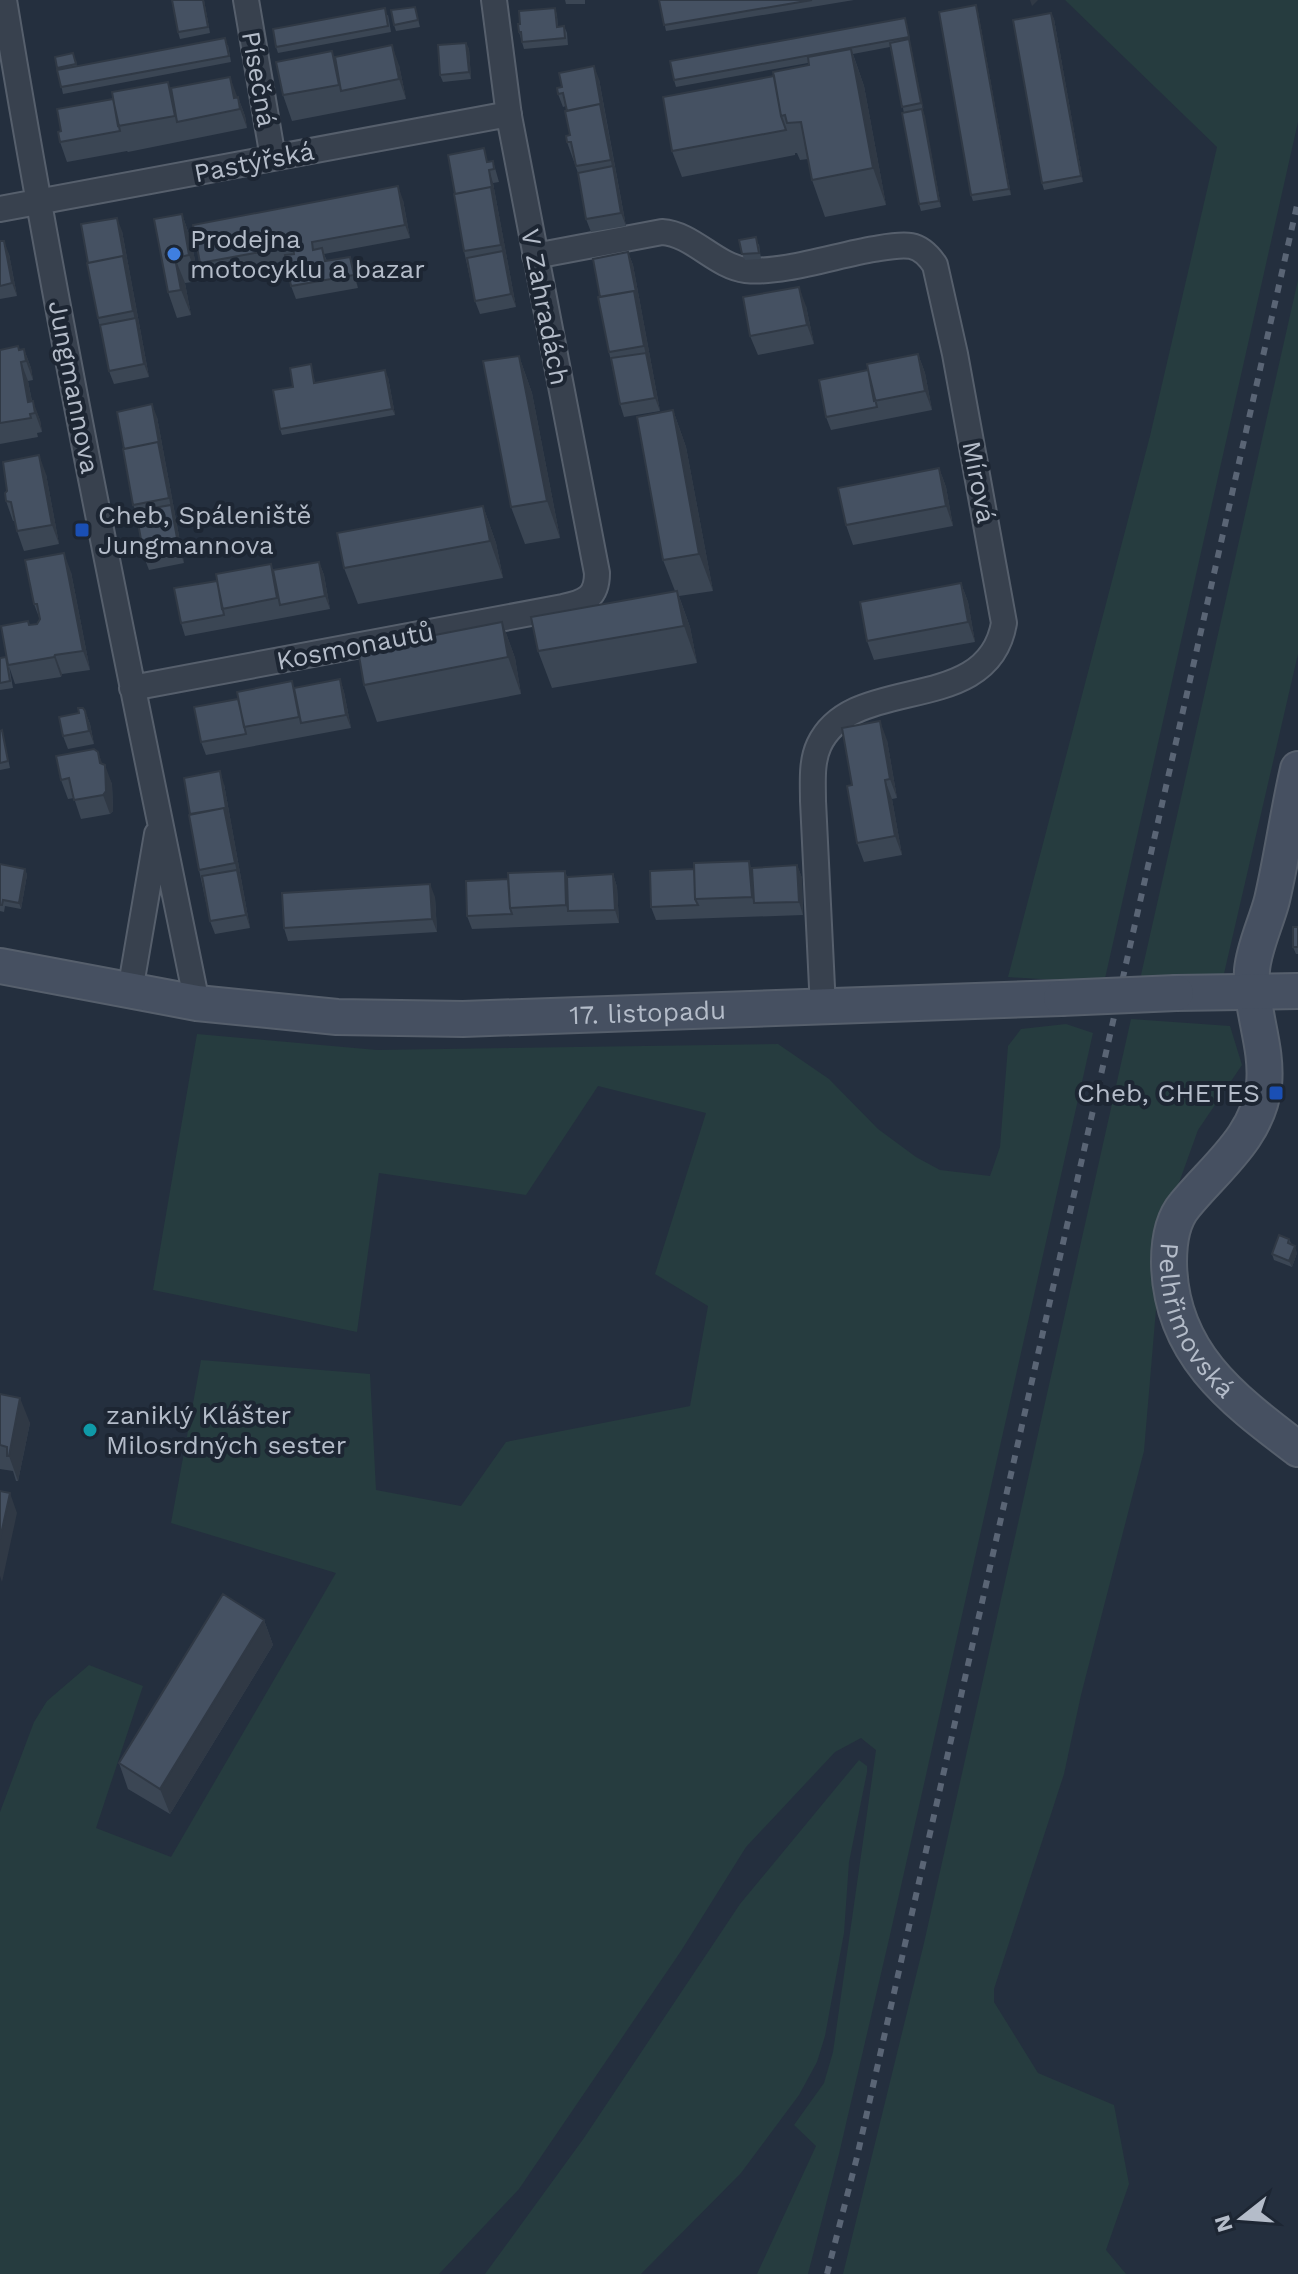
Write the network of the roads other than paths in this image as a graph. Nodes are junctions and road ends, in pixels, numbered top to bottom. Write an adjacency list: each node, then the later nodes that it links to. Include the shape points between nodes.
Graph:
1 (246, 0): 5 (street, Písečná)
2 (494, 0): 4 (street, V Zahradách)
3 (8, 5): 6 (street, Jungmannova)
4 (509, 114): 5 (street, Pastýřská); 8 (street, V Zahradách)
5 (273, 158): 6 (street, Pastýřská)
6 (38, 203): 7 (street, Pastýřská); 10 (street, Jungmannova)
7 (0, 209)
8 (535, 256): 9 (street, V Zahradách, via 597,573 597,586); 18 (street, Mírová, via 662,232 678,235 740,270 769,270 901,246 913,246 935,265 1004,623 1001,639 982,667 860,709 836,723 817,748 813,801)
9 (578, 603): 10 (street, Kosmonautů)
10 (132, 688): 12 (street, Jungmannova)
11 (1298, 769): 16 (street, Pelhřimovská, via 1272,900 1252,968)
12 (160, 820): 14 (street, Jungmannova); 17 (street, Jungmannova)
13 (0, 966): 14 (street, 17. listopadu)
14 (130, 991): 17 (street, 17. listopadu)
15 (1298, 991): 16 (street, 17. listopadu)
16 (1253, 993): 18 (street, 17. listopadu, bridge); 19 (street, Pelhřimovská, via 1263,1053 1258,1107 1236,1149 1173,1223 1169,1275 1179,1322 1209,1373)
17 (197, 1003): 18 (street, 17. listopadu, via 398,1019)
18 (823, 1008)
19 (1298, 1449)

